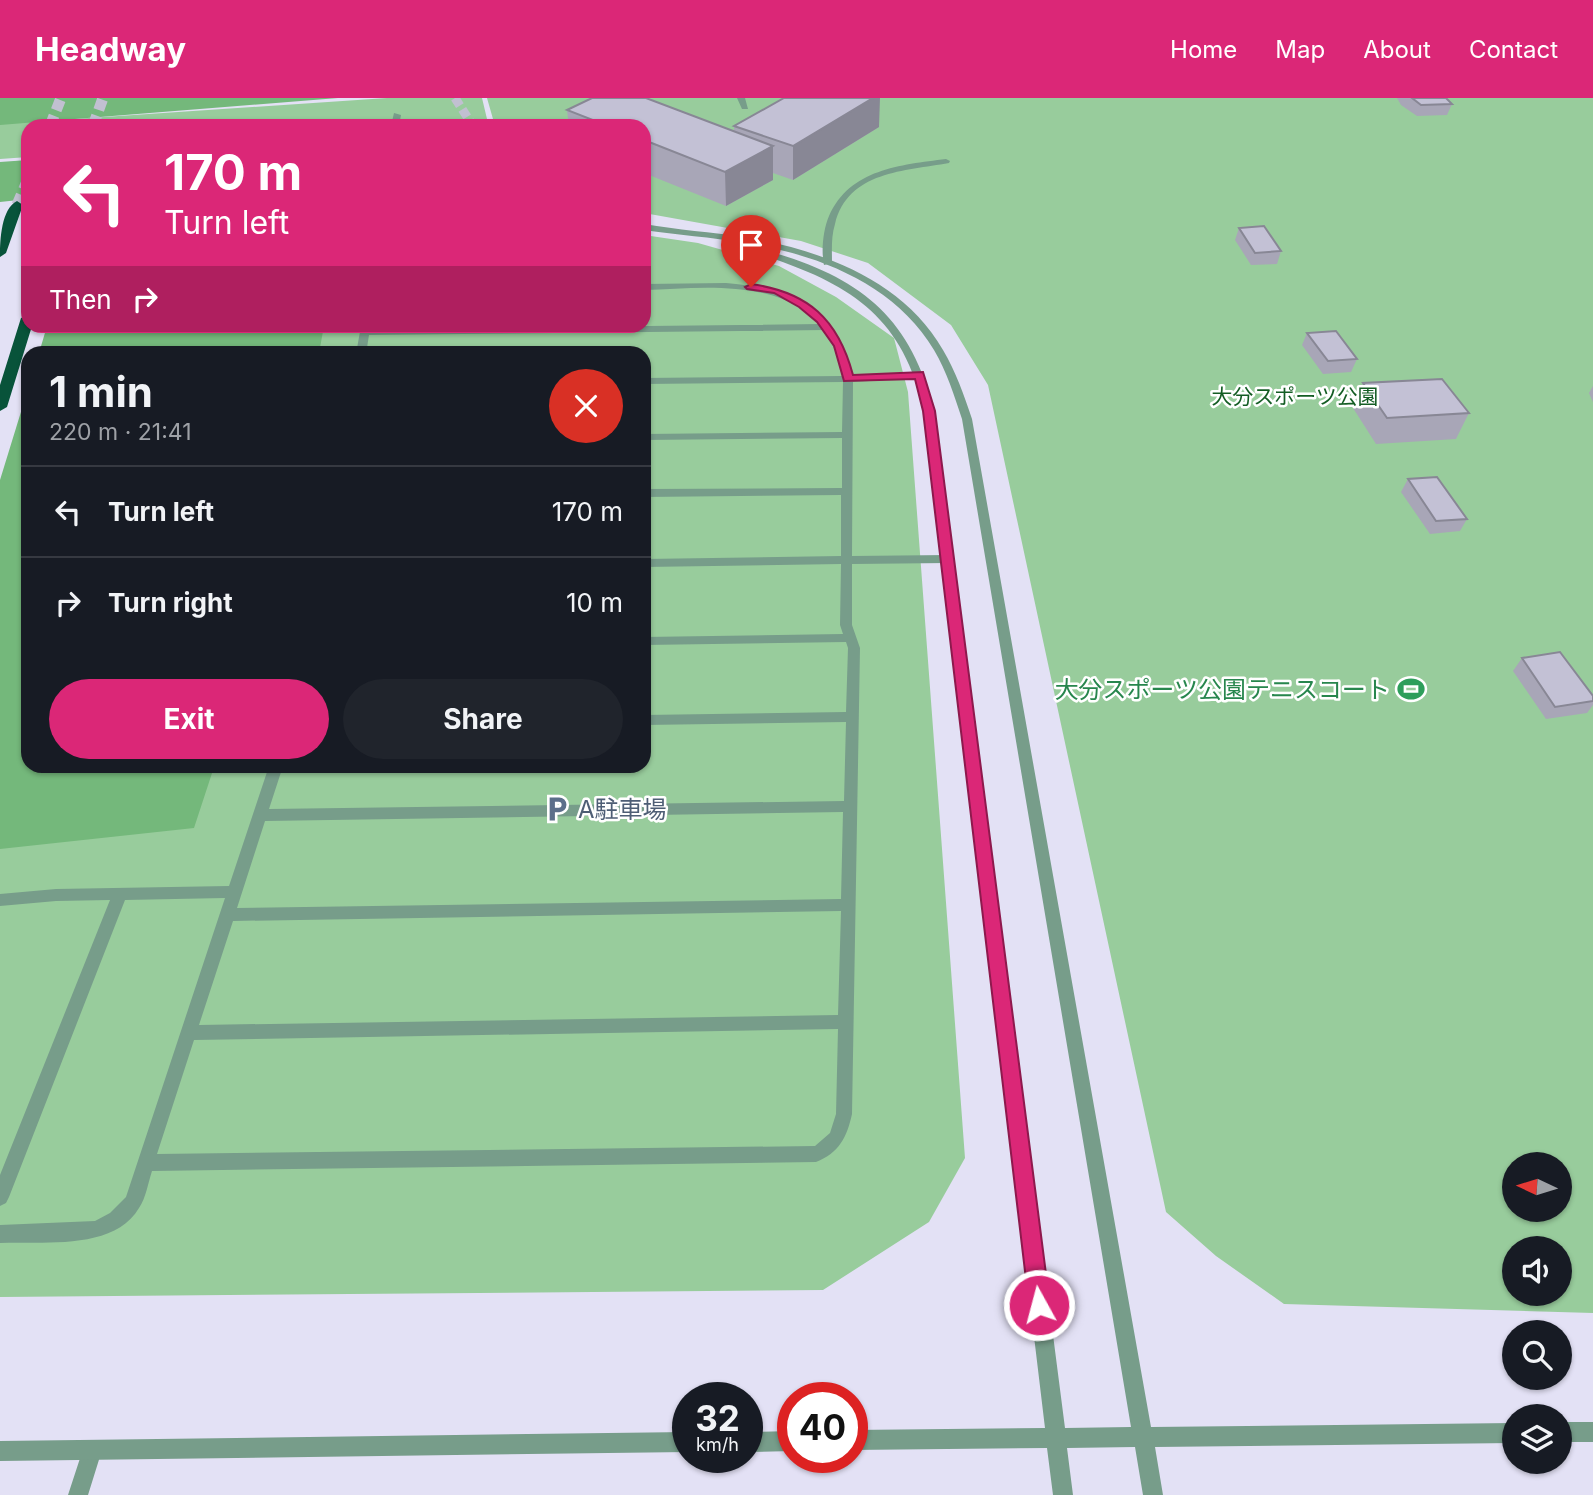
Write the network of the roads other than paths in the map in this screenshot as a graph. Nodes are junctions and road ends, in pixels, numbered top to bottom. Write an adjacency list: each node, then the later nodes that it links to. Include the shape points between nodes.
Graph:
1 (741, 98): 2 (street)
2 (745, 107)
3 (397, 115): 4 (street)
4 (396, 119)
5 (946, 161): 10 (street, via 871,176 844,193 831,221)
6 (17, 205): 9 (highway)
7 (651, 228): 8 (street)
8 (689, 234): 10 (street, via 757,242); 15 (street, via 789,260 836,281 894,329)
9 (0, 253)
10 (827, 263): 46 (street, via 880,289 916,318 942,351 961,394)
11 (651, 285): 12 (street, via 776,291 803,305)
12 (827, 327): 13 (street); 16 (street, via 840,346)
13 (651, 328)
14 (23, 333): 18 (highway)
15 (919, 375): 16 (street); 23 (street, via 929,411)
16 (848, 379): 17 (street); 19 (street)
17 (651, 381)
18 (0, 407)
19 (847, 435): 20 (street); 21 (street)
20 (651, 437)
21 (847, 491): 22 (street); 24 (street)
22 (651, 493)
23 (947, 559): 24 (street); 47 (street)
24 (845, 561): 25 (street); 26 (street)
25 (651, 563)
26 (850, 638): 27 (street); 28 (street, via 854,648)
27 (651, 641)
28 (852, 717): 29 (street); 31 (street)
29 (651, 720)
30 (274, 773): 32 (street)
31 (850, 806): 32 (street); 36 (street)
32 (260, 814): 33 (street)
33 (235, 892): 34 (street); 37 (street)
34 (120, 894): 35 (street); 41 (street)
35 (0, 900)
36 (848, 905): 37 (street); 38 (street)
37 (227, 915): 39 (street)
38 (846, 1022): 39 (street); 40 (street, via 840,1132 829,1149 816,1154)
39 (189, 1033): 40 (street)
40 (147, 1163): 42 (street, via 133,1202 108,1226 78,1232)
41 (0, 1197)
42 (0, 1234)
43 (1572, 1432): 44 (street)
44 (1593, 1432)
45 (1502, 1433): 46 (street)
46 (1142, 1438): 47 (street); 54 (street)
47 (1056, 1439): 48 (street); 53 (street)
48 (868, 1440)
49 (672, 1442): 50 (street)
50 (92, 1450): 51 (street); 52 (street)
51 (0, 1451)
52 (78, 1495)
53 (1063, 1495)
54 (1153, 1495)

